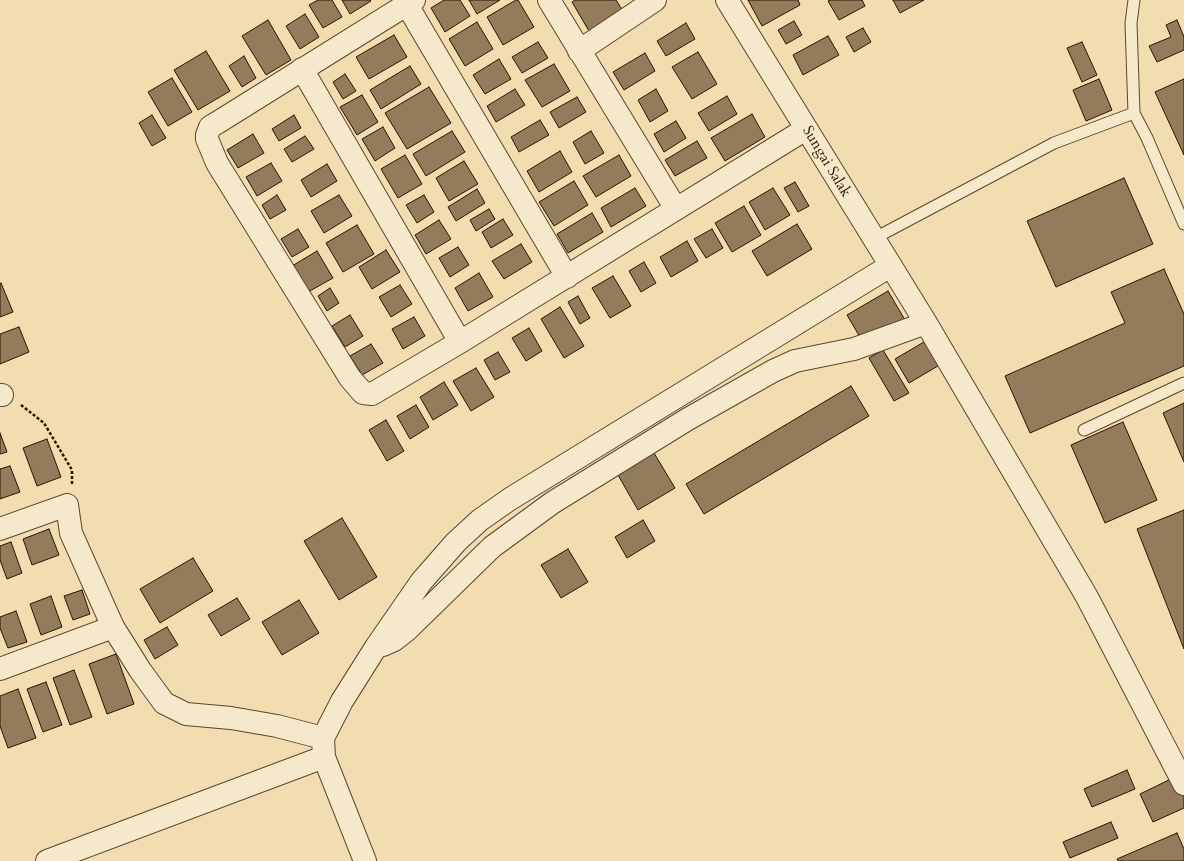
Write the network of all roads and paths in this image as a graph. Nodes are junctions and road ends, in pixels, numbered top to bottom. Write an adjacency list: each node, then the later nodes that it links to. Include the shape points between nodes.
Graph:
1 (549, 0): 6 (street)
2 (655, 0): 6 (street)
3 (726, 0): 9 (street, Sungai Salak)
4 (1134, 0): 8 (lane)
5 (410, 2): 7 (street); 14 (street)
6 (579, 51): 10 (street)
7 (302, 70): 16 (street); 16 (street, via 210,127 207,139 217,163 350,378 363,393 372,394)
8 (1134, 113): 11 (lane); 12 (lane, via 1054,143)
9 (806, 129): 10 (street); 12 (street, Sungai Salak)
10 (676, 209): 14 (street)
11 (1184, 224)
12 (873, 239): 13 (street, Sungai Salak)
13 (890, 266): 15 (street, Sungai Salak); 23 (street, via 510,499 480,520 456,542 422,582)
14 (567, 277): 16 (street)
15 (926, 323): 23 (street, via 854,349 795,361 688,419 552,503 492,547 408,629 394,640); 26 (street, Sungai Salak, via 1087,597)
16 (460, 342)
17 (1184, 383): 19 (lane)
18 (1, 395): 20 (path, via 17,402 44,423 72,470 73,482)
19 (1084, 430)
20 (67, 505): 21 (street); 22 (street, via 71,533)
21 (0, 529)
22 (113, 627): 24 (street); 25 (street, via 164,703 186,714 246,721)
23 (376, 647): 25 (street, via 342,702)
24 (0, 669)
25 (323, 747): 27 (street); 28 (street)
26 (1184, 784)
27 (48, 861)
28 (365, 861)

